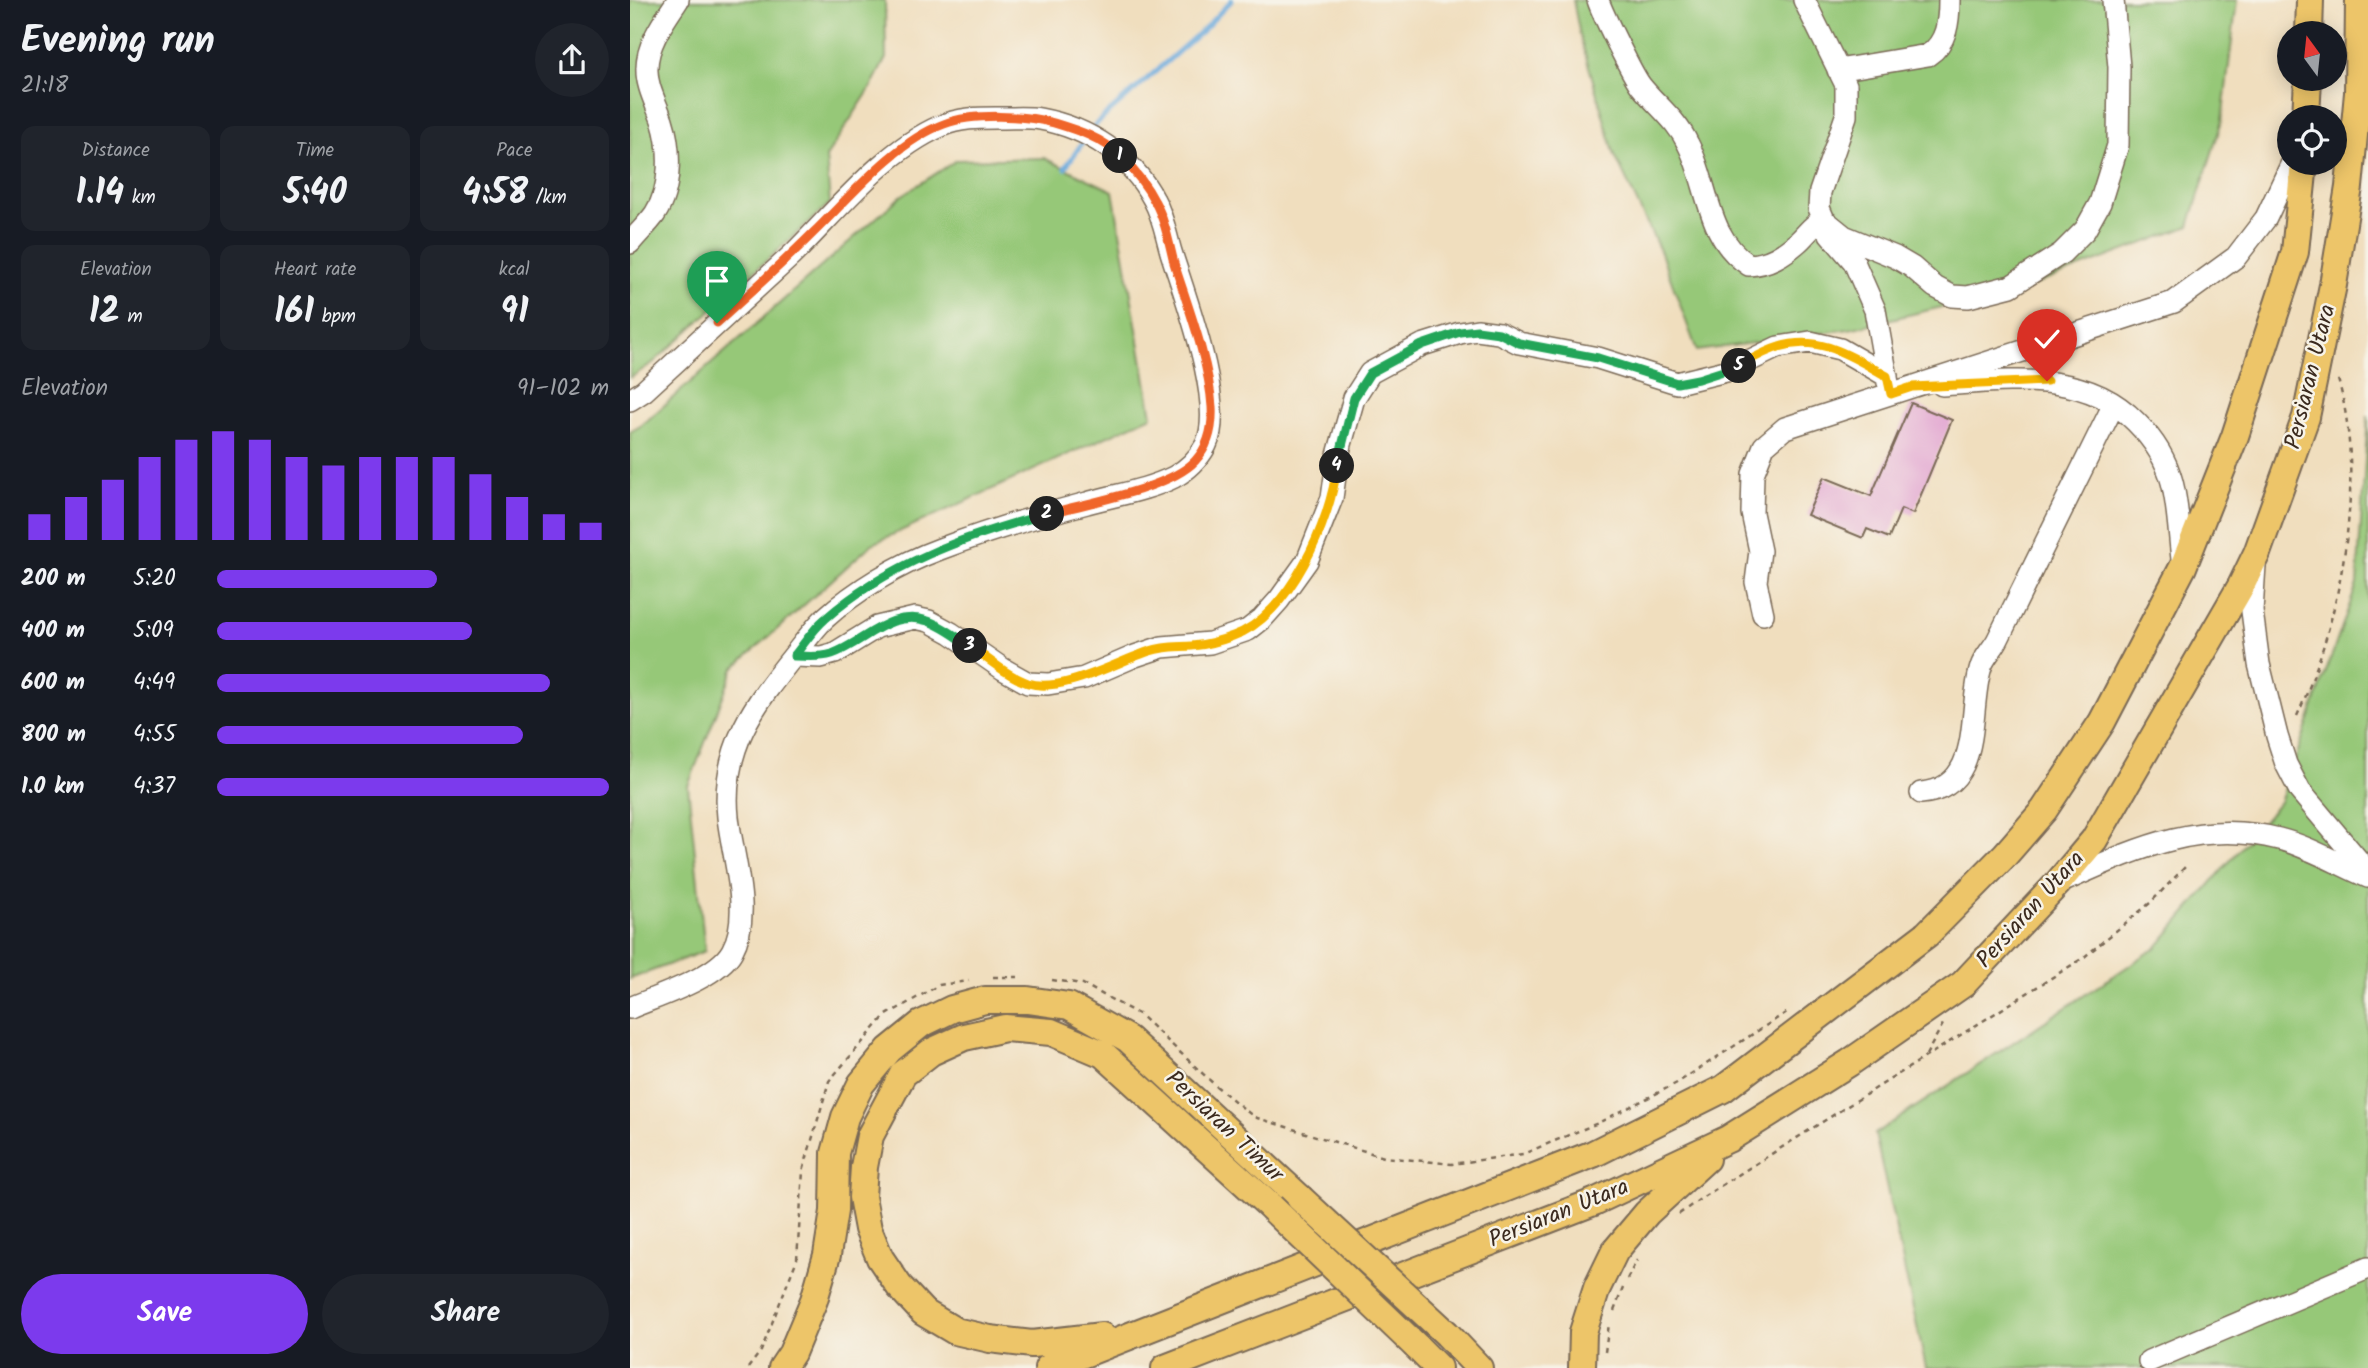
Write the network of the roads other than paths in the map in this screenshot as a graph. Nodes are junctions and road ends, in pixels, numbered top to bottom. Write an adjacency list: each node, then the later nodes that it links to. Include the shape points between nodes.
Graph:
1 (678, 0): 13 (street, via 659,30 646,68 668,139 668,169 656,212)
2 (1598, 0): 12 (street, via 1639,84 1689,144 1728,248 1749,265 1771,261)
3 (1804, 0): 9 (street)
4 (1949, 0): 9 (street, via 1943,41 1937,49)
5 (2113, 0): 12 (street, via 2119,67 2118,145 2100,203 2085,230 2062,253 2011,286 1968,297 1952,296 1895,257 1844,236)
6 (2310, 0): 8 (main road)
7 (2359, 0): 18 (main road, Persiaran Utara, via 2358,93 2333,285 2306,417)
8 (2309, 21)
9 (1838, 70): 12 (street, via 1846,85 1846,116 1820,192)
10 (2286, 175): 15 (street, via 2266,218 2236,257 2174,302)
11 (2303, 175): 19 (main road, Persiaran Utara, via 2295,251 2235,436)
12 (1823, 219): 14 (street, via 1854,262 1872,302)
13 (630, 243)
14 (1889, 385): 15 (street); 20 (street, via 1786,428 1764,446 1753,474 1752,513 1760,551 1756,582); 21 (street, via 1840,349 1810,342 1777,347 1730,370 1677,383 1598,358 1519,343 1499,333 1460,332 1422,345 1370,373 1354,398 1332,498 1307,561 1279,600 1248,630 1210,643 1162,647 1084,678 1038,684 1003,669 929,621 915,618 877,626 835,653)
15 (1912, 387): 17 (street, via 2047,381 2081,387)
16 (630, 400): 21 (street, via 791,256 883,165 944,124 974,118 1038,118 1082,131 1116,152 1140,177 1157,204 1208,377 1212,408 1204,449 1174,477 1029,519 937,550 894,570 823,620)
17 (2114, 404): 19 (street, via 2148,433 2172,481); 22 (street, via 1981,667 1965,764 1944,788)
18 (2257, 553): 23 (street, via 2252,594 2255,634 2283,755 2300,791); 24 (main road, Persiaran Utara, via 2094,840)
19 (2183, 567): 28 (main road, Persiaran Utara, via 2102,722 2044,810 2005,855 1927,934 1723,1089 1592,1154)
20 (1763, 614)
21 (794, 656): 25 (street, via 740,731 730,769 727,812 741,907 732,953 706,974)
22 (1921, 793)
23 (2368, 874): 24 (street, via 2281,839 2242,832 2201,832 2159,843)
24 (2057, 884): 26 (main road, Persiaran Utara, via 1963,984 1809,1090)
25 (630, 1007)
26 (1728, 1139): 32 (main road, Persiaran Utara, via 1594,1202); 35 (main road, via 1647,1213 1615,1251 1583,1332)
27 (2368, 1268): 29 (street)
28 (1152, 1328): 31 (main road, Persiaran Utara); 33 (main road, Persiaran Timur, bridge, via 1032,1344 955,1331 923,1312 880,1258 862,1197 870,1136 903,1074 931,1052 964,1037 1005,1028 1051,1032 1103,1054)
29 (2149, 1361)
30 (782, 1368): 34 (main road, Persiaran Timur, bridge, via 814,1300 827,1255 834,1211 835,1153 861,1084 888,1050 921,1024 985,1000 1069,1006 1128,1039)
31 (1048, 1368)
32 (1165, 1368)
33 (1438, 1368)
34 (1479, 1368)
35 (1582, 1368)

